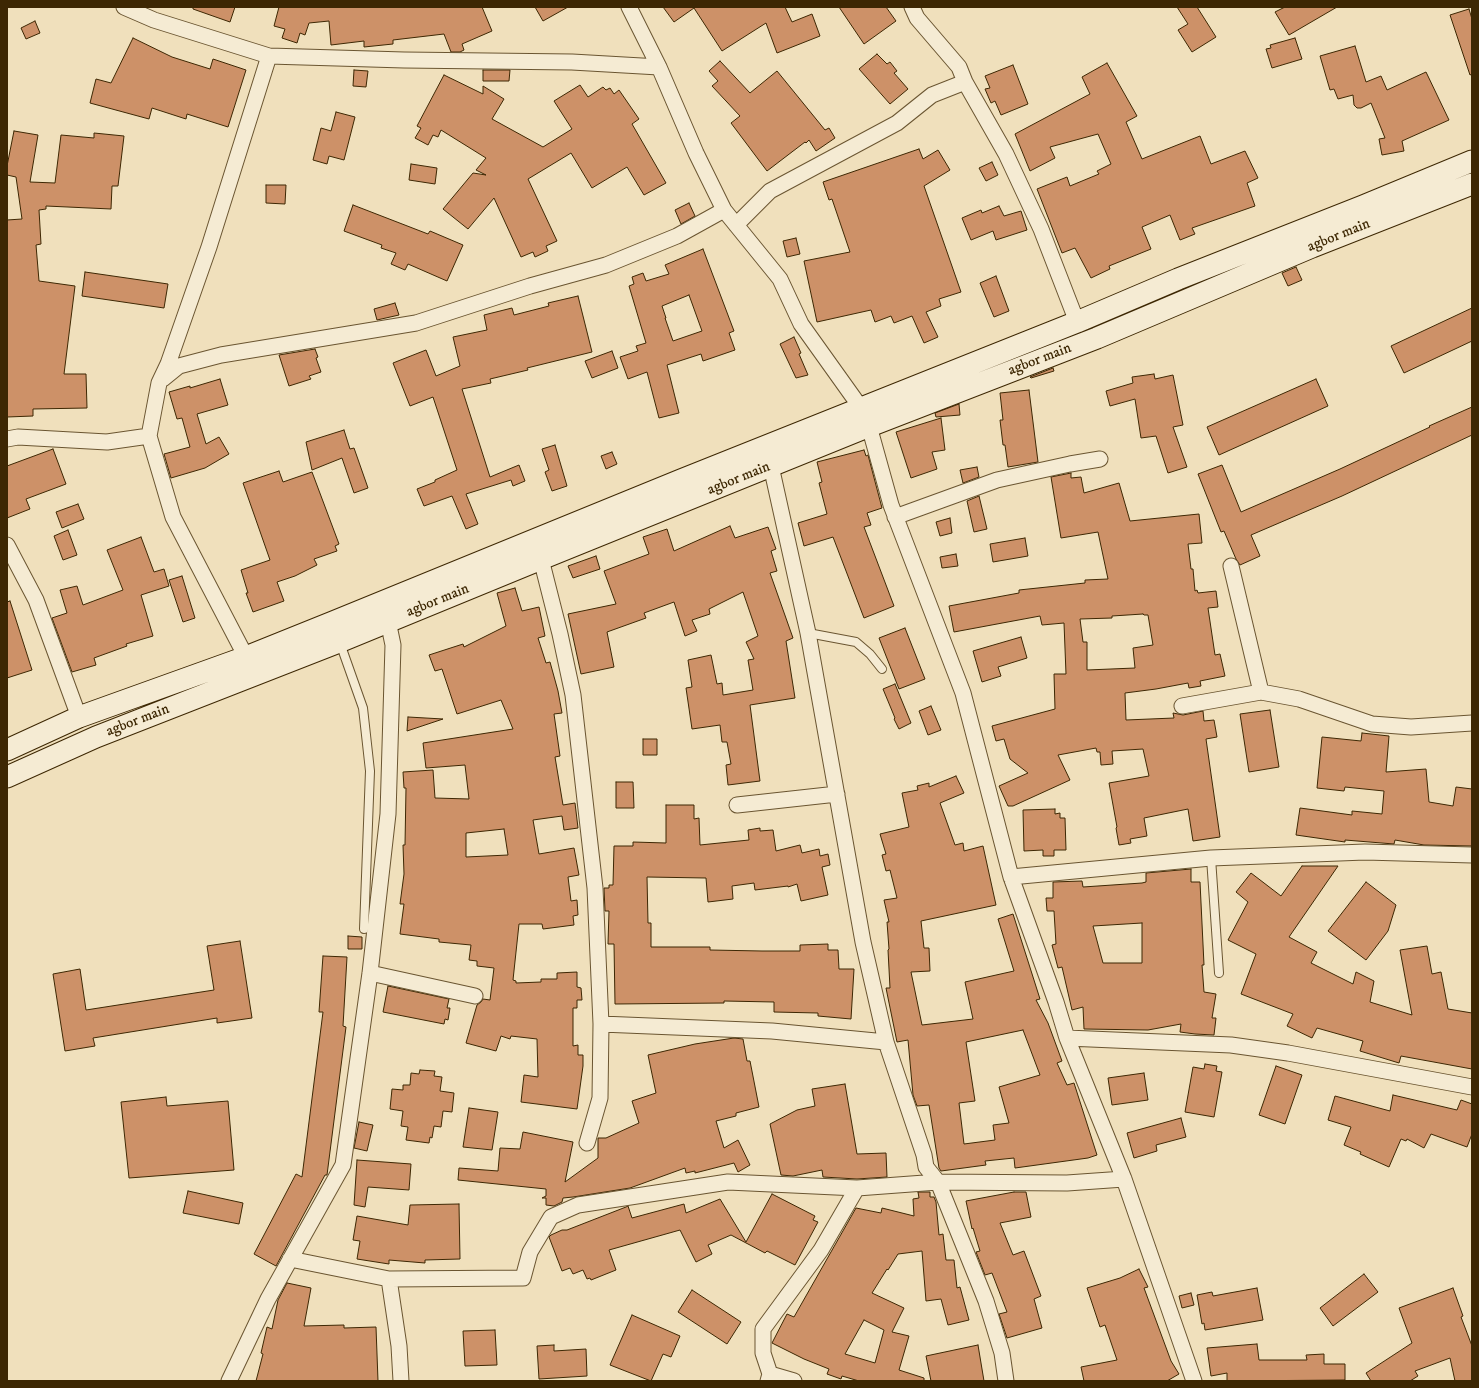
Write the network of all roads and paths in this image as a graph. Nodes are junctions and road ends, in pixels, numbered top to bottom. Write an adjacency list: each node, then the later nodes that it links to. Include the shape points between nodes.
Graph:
1 (124, 7): 4 (street)
2 (629, 7): 6 (street)
3 (912, 7): 7 (street, via 917,18 958,66)
4 (156, 14): 5 (street)
5 (269, 56): 6 (street, via 572,62); 13 (street, via 209,247)
6 (659, 67): 10 (street)
7 (965, 82): 11 (street, via 932,95 897,123 770,191); 12 (street, via 1006,154 1041,229)
8 (1472, 161): 12 (main road, agbor main)
9 (1472, 184): 14 (main road, agbor main, via 1312,247 1097,338)
10 (724, 210): 11 (street); 13 (street, via 676,236 606,265 530,286 416,323 221,355 179,366)
11 (736, 225): 14 (street, via 780,279 802,324)
12 (1077, 322): 14 (main road, agbor main)
13 (159, 383): 15 (street)
14 (865, 417): 18 (main road, agbor main); 19 (main road, agbor main, via 771,445); 21 (street)
15 (149, 436): 16 (street, via 107,442 18,437); 28 (street, via 173,517)
16 (7, 439)
17 (1100, 459): 21 (street, via 997,480)
18 (772, 466): 20 (main road, agbor main); 26 (street)
19 (680, 480): 20 (main road, via 686,488); 28 (main road, agbor main)
20 (688, 500): 23 (main road, agbor main)
21 (895, 517): 40 (street, via 963,693)
22 (7, 545): 32 (street, via 36,600)
23 (541, 559): 25 (main road, agbor main); 45 (street, via 573,695 595,888)
24 (1231, 566): 30 (street)
25 (388, 621): 27 (main road, agbor main); 42 (street, via 393,645 388,814)
26 (808, 633): 29 (lane, via 856,642); 36 (street)
27 (340, 642): 35 (main road, agbor main, via 96,737); 41 (lane, via 363,708 370,771)
28 (246, 657): 32 (main road, agbor main)
29 (882, 669)
30 (1260, 692): 31 (street); 33 (street, via 1299,699 1372,724 1411,727)
31 (1182, 706)
32 (79, 717): 34 (main road, agbor main)
33 (1472, 723)
34 (7, 750)
35 (7, 777)
36 (837, 794): 37 (street); 47 (street, via 863,942)
37 (737, 805)
38 (1472, 855): 39 (street, via 1365,852)
39 (1211, 858): 40 (street); 43 (lane)
40 (1011, 877): 46 (street)
41 (364, 929)
42 (370, 973): 44 (street); 53 (street, via 343,1165)
43 (1219, 973)
44 (475, 996)
45 (601, 1024): 47 (street, via 772,1031); 49 (street, via 600,1098)
46 (1067, 1038): 48 (street, via 1231,1045); 50 (street)
47 (886, 1042): 51 (street, via 926,1167)
48 (1472, 1087)
49 (587, 1143)
50 (1124, 1178): 51 (street, via 1067,1183); 60 (street)
51 (938, 1182): 52 (street); 59 (street, via 986,1301 1002,1354)
52 (857, 1188): 54 (street, via 728,1182 578,1205 551,1217 530,1252 524,1278); 55 (street, via 821,1250 764,1330 763,1353)
53 (290, 1259): 54 (street); 56 (street)
54 (389, 1279): 57 (street, via 399,1346)
55 (769, 1377): 58 (street)
56 (229, 1381)
57 (401, 1381)
58 (794, 1381)
59 (1006, 1381)
60 (1194, 1381)

